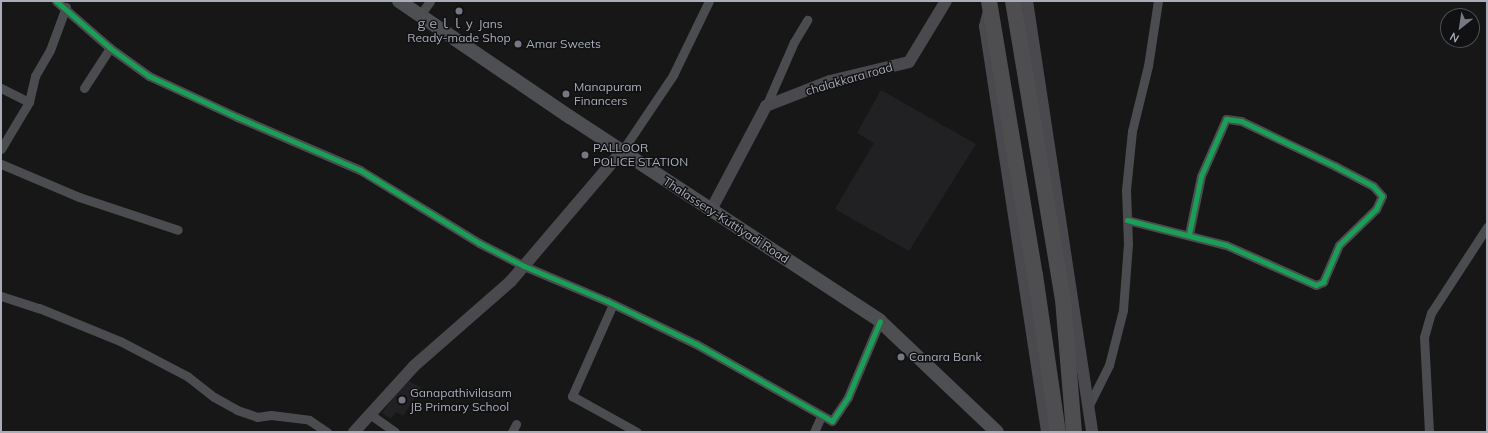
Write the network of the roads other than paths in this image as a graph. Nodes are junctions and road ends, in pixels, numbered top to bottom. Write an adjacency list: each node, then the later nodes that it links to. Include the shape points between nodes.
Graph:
1 (56, 1): 10 (street)
2 (399, 1): 11 (main road, Thalassery-Kuttiyadi Road)
3 (430, 1): 11 (street)
4 (710, 1): 19 (street, via 673,75)
5 (946, 1): 17 (street, chalakkara road, via 909,62 830,81)
6 (1013, 1): 41 (highway, via 1062,300)
7 (1027, 1): 30 (street)
8 (1158, 1): 22 (street, via 1148,66 1132,131 1126,190)
9 (990, 4): 39 (street, via 985,26); 40 (highway)
10 (66, 8): 13 (street); 16 (street, via 50,50 35,76)
11 (420, 15): 19 (main road, Thalassery-Kuttiyadi Road)
12 (806, 20): 17 (street)
13 (110, 48): 15 (street); 26 (street, via 149,76 174,89 360,170 479,243)
14 (1, 88): 16 (street)
15 (84, 88)
16 (30, 102): 18 (street)
17 (766, 106): 21 (street)
18 (1, 149)
19 (622, 152): 21 (main road, Thalassery-Kuttiyadi Road); 26 (street)
20 (1, 164): 24 (street, via 79,197)
21 (711, 210): 29 (main road, Thalassery-Kuttiyadi Road)
22 (1127, 220): 25 (street); 30 (street, via 1123,310 1109,365)
23 (1487, 227): 43 (street, via 1431,314 1424,337)
24 (178, 230)
25 (1189, 234): 25 (street, via 1226,245 1320,285 1339,245 1376,209 1382,196 1373,186 1335,166 1241,121 1226,119 1200,176)
26 (524, 266): 28 (street); 31 (street, via 511,281 414,366)
27 (1, 296): 33 (street, via 39,308 120,341 188,376 214,397 237,410 257,417 270,414 309,420)
28 (613, 304): 32 (street, via 696,344); 36 (street, via 572,396)
29 (880, 321): 32 (street, via 848,397 832,421); 38 (main road, Thalassery-Kuttiyadi Road)
30 (1088, 408): 42 (street)
31 (371, 415): 34 (street); 35 (street)
32 (821, 416): 37 (street)
33 (327, 432)
34 (354, 432)
35 (395, 432)
36 (637, 432)
37 (814, 432)
38 (997, 432)
39 (1046, 432)
40 (1058, 432)
41 (1074, 432)
42 (1092, 432)
43 (1429, 432)

